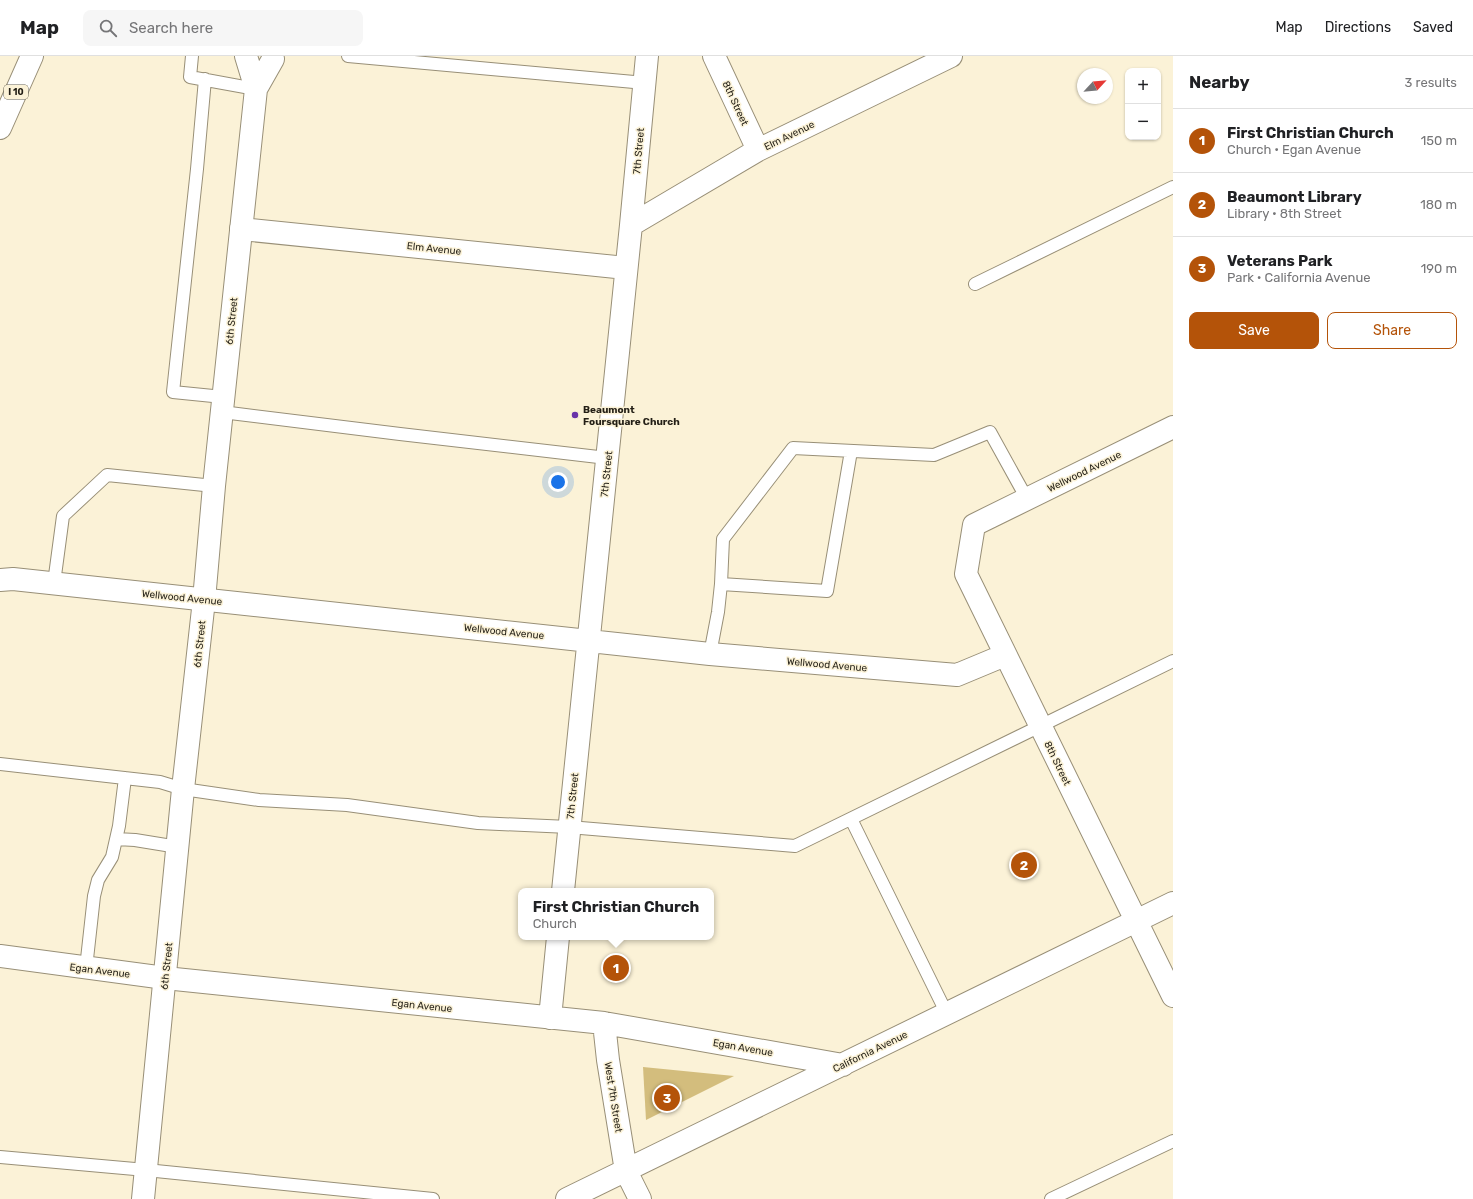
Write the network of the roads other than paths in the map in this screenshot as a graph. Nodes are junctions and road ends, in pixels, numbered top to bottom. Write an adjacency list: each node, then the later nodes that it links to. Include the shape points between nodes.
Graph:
1 (32, 56): 12 (main road, I 10)
2 (192, 56): 9 (lane, via 190,77)
3 (246, 56): 11 (main road, 6th Street)
4 (348, 56): 10 (lane)
5 (647, 56): 10 (main road, 7th Street)
6 (714, 56): 13 (main road, 8th Street)
7 (951, 56): 13 (main road, Elm Avenue)
8 (273, 59): 11 (main road, 6th Street)
9 (205, 79): 11 (lane); 19 (lane, via 173,392)
10 (645, 83): 15 (main road, 7th Street)
11 (256, 89): 16 (main road, 6th Street)
12 (0, 128)
13 (758, 150): 15 (main road, Elm Avenue)
14 (1173, 186): 18 (lane)
15 (631, 225): 17 (main road, 7th Street)
16 (241, 229): 17 (main road, Elm Avenue); 19 (main road, 6th Street)
17 (626, 268): 22 (main road, 7th Street)
18 (975, 284)
19 (223, 405): 22 (lane, via 400,434); 23 (main road, 6th Street)
20 (1173, 427): 24 (main road, Wellwood Avenue)
21 (851, 451): 24 (lane, via 934,455 990,432); 28 (lane, via 793,448 723,539); 28 (lane, via 827,591)
22 (607, 458): 30 (main road, 7th Street)
23 (214, 486): 27 (lane, via 107,475 63,516); 29 (main road, 6th Street)
24 (1027, 499): 25 (main road, Wellwood Avenue)
25 (974, 525): 32 (main road, 8th Street, via 966,574)
26 (0, 580): 27 (main road, Wellwood Avenue)
27 (54, 583): 29 (main road, Wellwood Avenue)
28 (721, 584): 31 (lane)
29 (204, 600): 30 (main road, Wellwood Avenue); 37 (main road, 6th Street)
30 (589, 640): 31 (main road, Wellwood Avenue); 39 (main road, 7th Street)
31 (710, 654): 32 (main road, Wellwood Avenue, via 957,675)
32 (1005, 655): 34 (main road, 8th Street)
33 (1173, 661): 34 (lane)
34 (1040, 726): 38 (lane); 44 (main road, 8th Street)
35 (0, 764): 36 (lane)
36 (125, 778): 37 (lane, via 160,782); 40 (lane)
37 (183, 789): 39 (lane, via 259,800 347,805 478,823); 41 (main road, 6th Street)
38 (851, 819): 39 (lane, via 795,846); 50 (lane)
39 (569, 827): 42 (main road, 7th Street)
40 (116, 839): 41 (lane); 47 (lane, via 112,858 98,880 94,896)
41 (178, 847): 48 (main road, 6th Street)
42 (563, 888)
43 (1173, 903): 44 (main road, California Avenue)
44 (1136, 921): 49 (main road, 8th Street); 50 (main road, California Avenue)
45 (558, 940): 51 (main road)
46 (0, 956): 47 (main road, Egan Avenue)
47 (86, 968): 48 (main road, Egan Avenue)
48 (165, 978): 51 (main road, Egan Avenue); 56 (main road, 6th Street)
49 (1173, 996)
50 (947, 1014): 53 (main road, California Avenue)
51 (550, 1018): 52 (main road, Egan Avenue)
52 (604, 1023): 53 (main road, Egan Avenue); 57 (main road, West 7th Street)
53 (843, 1065): 57 (main road, California Avenue)
54 (1173, 1141): 62 (lane)
55 (0, 1157): 56 (lane)
56 (146, 1170): 58 (main road, 6th Street); 59 (lane)
57 (626, 1171): 60 (main road, California Avenue); 61 (main road)
58 (143, 1199)
59 (433, 1199)
60 (567, 1199)
61 (640, 1199)
62 (1051, 1199)

